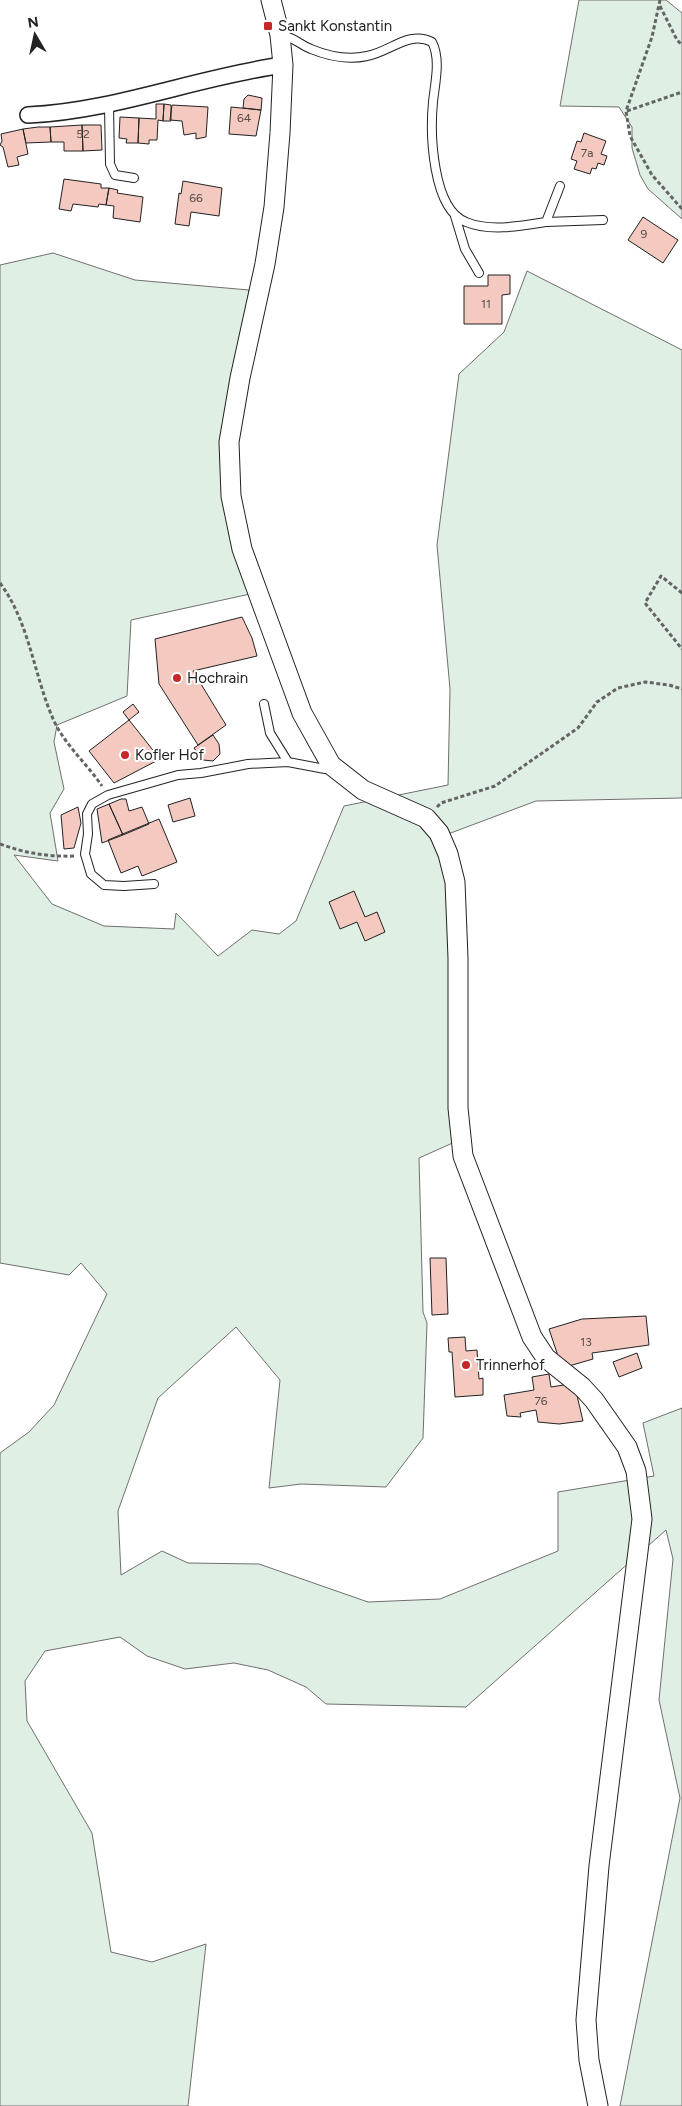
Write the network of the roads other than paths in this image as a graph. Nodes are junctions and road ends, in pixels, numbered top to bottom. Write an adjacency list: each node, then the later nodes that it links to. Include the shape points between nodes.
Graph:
1 (271, 0): 2 (street)
2 (280, 35): 3 (street); 8 (lane, via 291,37 309,49 354,58 369,56 410,38 424,37 432,42 437,59 432,113 435,162 441,193)
3 (283, 65): 4 (street); 14 (street, via 274,207 229,442 231,496 242,549 302,713)
4 (109, 105): 5 (street); 6 (lane, via 110,164 115,175)
5 (28, 115)
6 (134, 178)
7 (560, 186): 10 (lane)
8 (454, 216): 10 (lane, via 467,223 489,226); 11 (lane, via 465,249)
9 (603, 220): 10 (lane)
10 (546, 222)
11 (479, 273)
12 (264, 704): 13 (lane, via 270,733)
13 (288, 762): 14 (lane, via 325,769); 15 (lane, via 248,764 178,775 108,795 92,804 88,814 85,854 91,874 104,884)
14 (331, 765): 16 (street, via 363,790 426,818 439,833 455,882 458,1108 464,1156 532,1337 546,1358 594,1400 627,1447 636,1471 642,1519 599,1866 586,2020 589,2060)
15 (154, 884)
16 (598, 2106)

